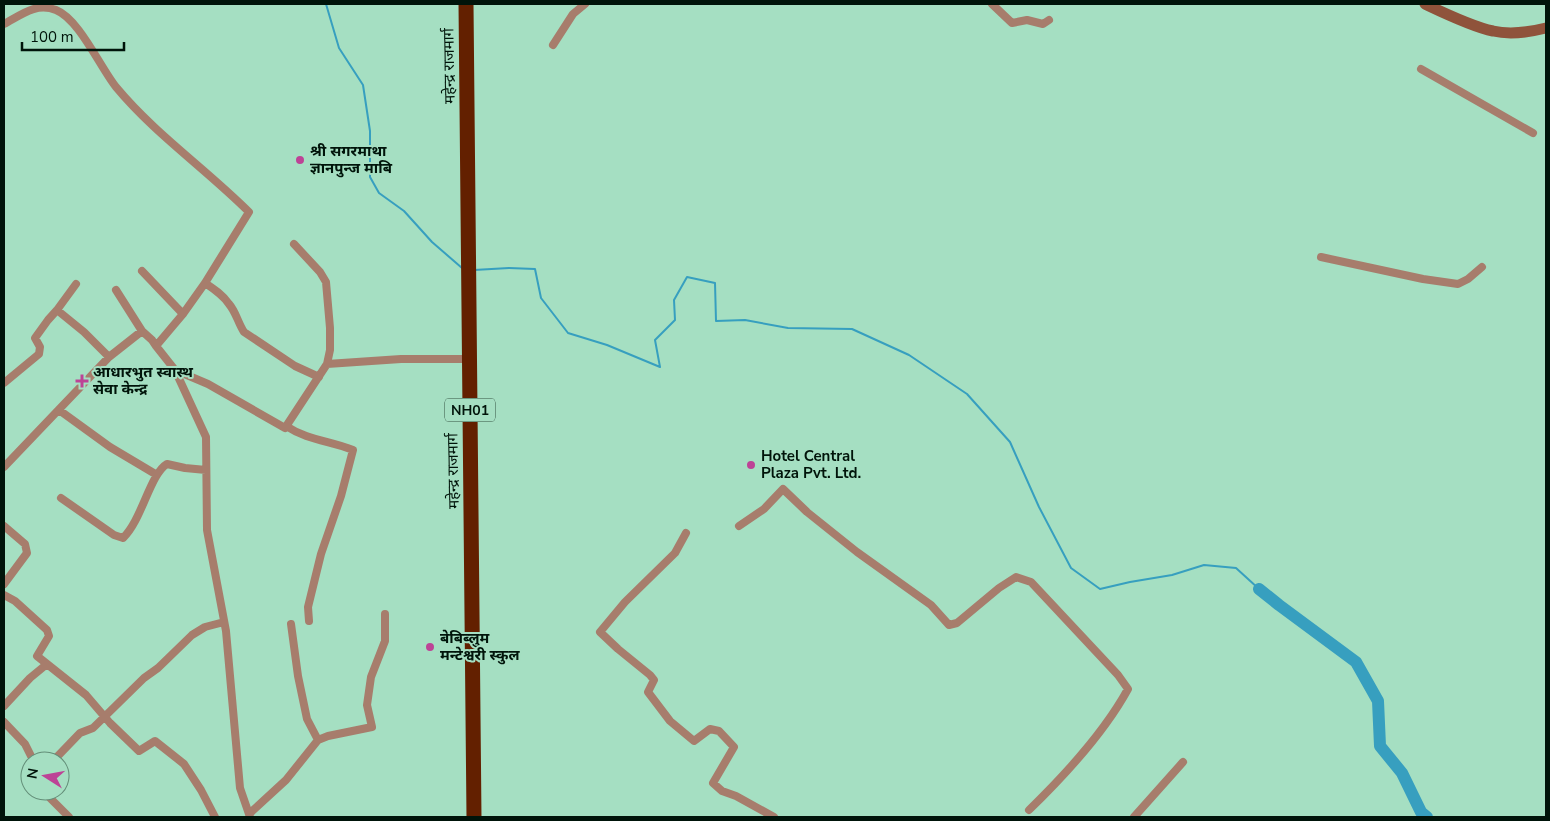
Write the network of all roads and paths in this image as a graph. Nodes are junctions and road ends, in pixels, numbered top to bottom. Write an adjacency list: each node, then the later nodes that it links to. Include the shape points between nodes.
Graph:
1 (466, 4): 23 (highway, महेन्द्र राजमार्ग / NH01)
2 (585, 4): 8 (street, via 573,14)
3 (992, 4): 5 (street, via 1012,23 1027,20 1043,24)
4 (1424, 4): 7 (street, via 1493,32 1529,32)
5 (1049, 20)
6 (4, 24): 15 (street, via 39,6 58,11 86,40 106,74 144,117 249,212)
7 (1546, 28)
8 (553, 45)
9 (1421, 68): 10 (street)
10 (1534, 133)
11 (294, 244): 24 (street, via 326,282 330,328)
12 (1321, 257): 13 (street, via 1458,284)
13 (1482, 267)
14 (142, 271): 19 (street)
15 (205, 283): 19 (street); 26 (street, via 230,304 244,332 295,366)
16 (76, 284): 18 (street)
17 (116, 290): 20 (street)
18 (57, 310): 22 (street); 27 (street, via 35,338 40,347 39,354)
19 (183, 314): 21 (street)
20 (142, 331): 21 (street); 22 (street)
21 (156, 346): 25 (street)
22 (109, 357): 28 (street)
23 (470, 359): 24 (street); 56 (highway, महेन्द्र राजमार्ग / NH01)
24 (327, 364): 26 (street)
25 (175, 370): 29 (street); 31 (street, via 206,437)
26 (318, 377): 29 (street)
27 (4, 383)
28 (58, 410): 30 (street); 32 (street)
29 (286, 426): 40 (street, via 298,434 353,450 308,607)
30 (4, 467)
31 (206, 470): 32 (street, via 167,464); 41 (street, via 207,530)
32 (157, 475): 33 (street, via 140,513 123,538)
33 (61, 498)
34 (4, 526): 37 (street, via 25,544 27,552)
35 (739, 526): 52 (street, via 764,509 783,489 857,552 931,605 949,625 957,623 1016,577 1031,582 1128,689 1096,736)
36 (686, 534): 57 (street, via 675,553 625,602 600,632 654,680 648,692 670,721 694,741 710,729 718,731 734,747 713,782 722,791)
37 (4, 584)
38 (4, 595): 43 (street, via 47,630 49,636 36,656)
39 (385, 614): 47 (street, via 385,641 371,677 367,705 372,727)
40 (309, 621)
41 (224, 622): 45 (street, via 204,627 192,635); 53 (street, via 240,788)
42 (291, 624): 47 (street, via 307,719)
43 (47, 664): 44 (street); 45 (street, via 86,695)
44 (4, 706)
45 (105, 717): 49 (street, via 93,728 80,733); 55 (street, via 138,751 155,741 184,764)
46 (4, 722): 48 (street)
47 (318, 740): 53 (street, via 286,780)
48 (28, 751)
49 (63, 751)
50 (1183, 762): 58 (street)
51 (53, 801): 54 (street)
52 (1030, 810)
53 (249, 816)
54 (69, 817)
55 (215, 817)
56 (474, 817)
57 (774, 817)
58 (1134, 817)

